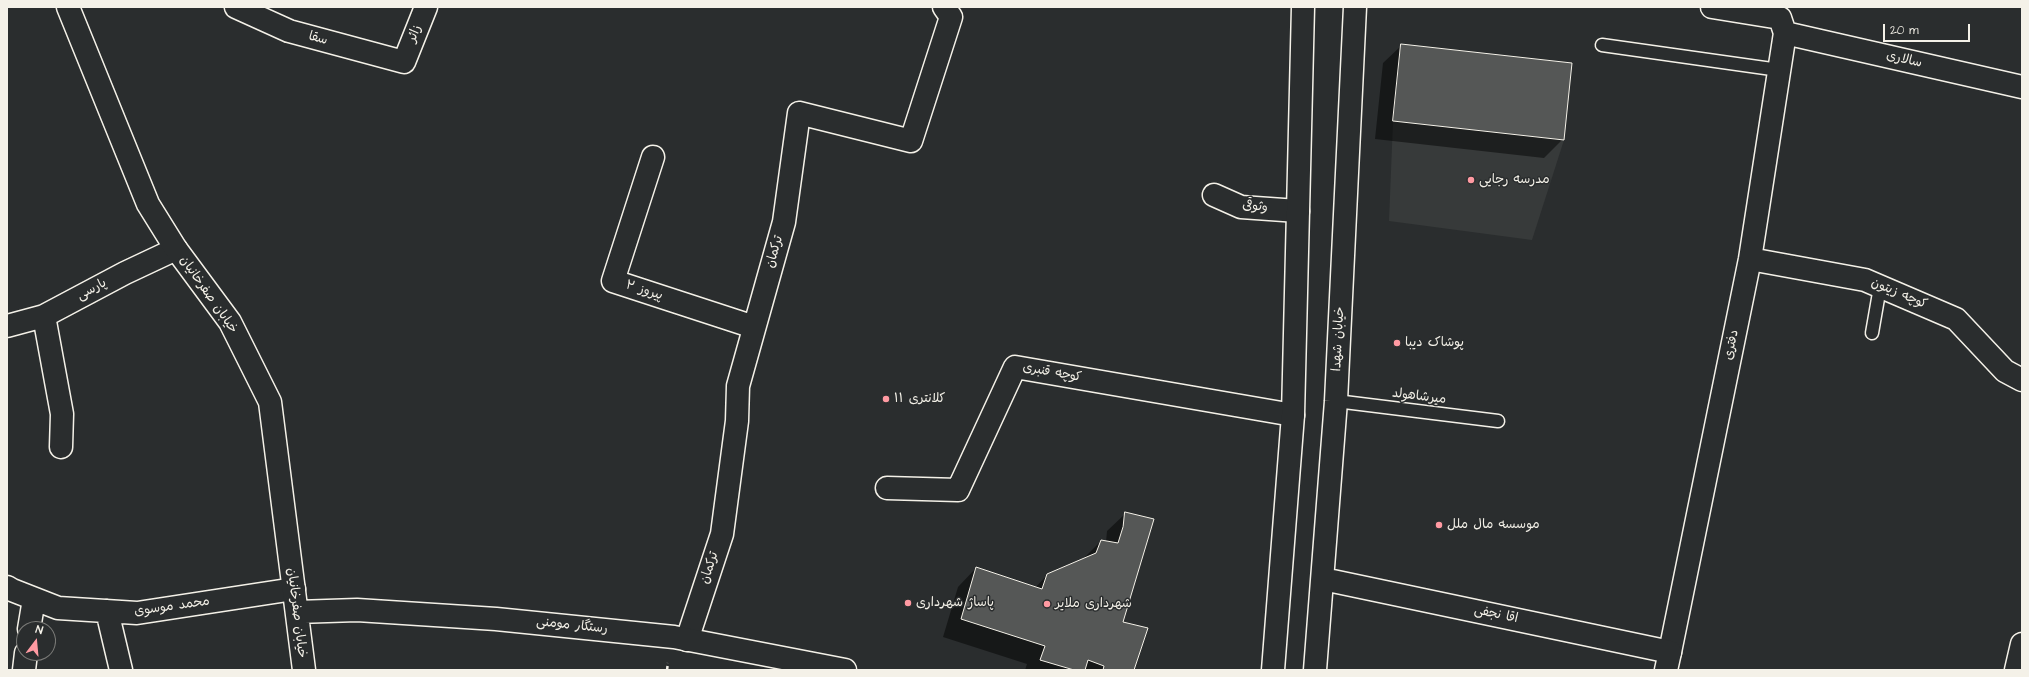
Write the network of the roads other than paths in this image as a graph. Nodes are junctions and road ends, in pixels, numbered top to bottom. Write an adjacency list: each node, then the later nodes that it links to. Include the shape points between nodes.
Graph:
1 (68, 7): 16 (street, خیابان صفرخانیان, via 148,204)
2 (426, 7): 10 (street, زائر)
3 (944, 7): 21 (street, ترکمان, via 951,17 911,141 799,113 784,222)
4 (1303, 7): 15 (street)
5 (1355, 7): 24 (street, خیابان شهدا)
6 (1712, 7): 8 (street, سالاری)
7 (244, 8): 10 (street, سقا, via 289,31)
8 (1783, 20): 11 (street, دفتری); 12 (street, سالاری)
9 (1602, 45): 11 (lane)
10 (404, 62)
11 (1779, 70): 17 (street, دفتری)
12 (2022, 87)
13 (653, 157): 21 (street, پیروز ۲, via 613,281)
14 (1214, 195): 15 (street, وثوقی, via 1241,207)
15 (1298, 211): 25 (street)
16 (176, 249): 19 (street, پارسی); 31 (street, خیابان صفرخانیان, via 230,322 270,402)
17 (1750, 259): 18 (street, کوچه زیتون, via 1864,280); 38 (street, دفتری)
18 (1880, 287): 22 (lane); 23 (street, کوچه زیتون, via 1956,319 2005,372)
19 (44, 316): 20 (street, پارسی); 27 (street, via 62,414)
20 (7, 326)
21 (754, 327): 36 (street, ترکمان, via 738,386 722,534)
22 (1872, 333)
23 (2022, 380)
24 (1336, 401): 26 (lane, میرشاهولد); 29 (street, خیابان شهدا)
25 (1293, 415): 28 (street, کوچه قنبری, via 1015,367 958,490); 42 (street)
26 (1498, 421)
27 (61, 448)
28 (887, 488)
29 (1323, 579): 38 (street, اقا نجفی); 43 (street, خیابان شهدا)
30 (7, 587): 32 (street, محمد موسوی)
31 (294, 589): 33 (street, محمد موسوی, via 137,613); 34 (street, خیابان صفرخانیان)
32 (34, 599): 33 (street, محمد موسوی, via 58,608); 35 (street)
33 (107, 611): 39 (street)
34 (296, 612): 36 (street, رستگار مومنی, via 357,610 496,619); 40 (street, خیابان صفرخانیان)
35 (30, 621)
36 (687, 640): 41 (street, رستگار مومنی)
37 (2022, 644): 44 (street)
38 (1668, 661)
39 (121, 670)
40 (304, 670)
41 (845, 670)
42 (1273, 670)
43 (1315, 670)
44 (2016, 670)

